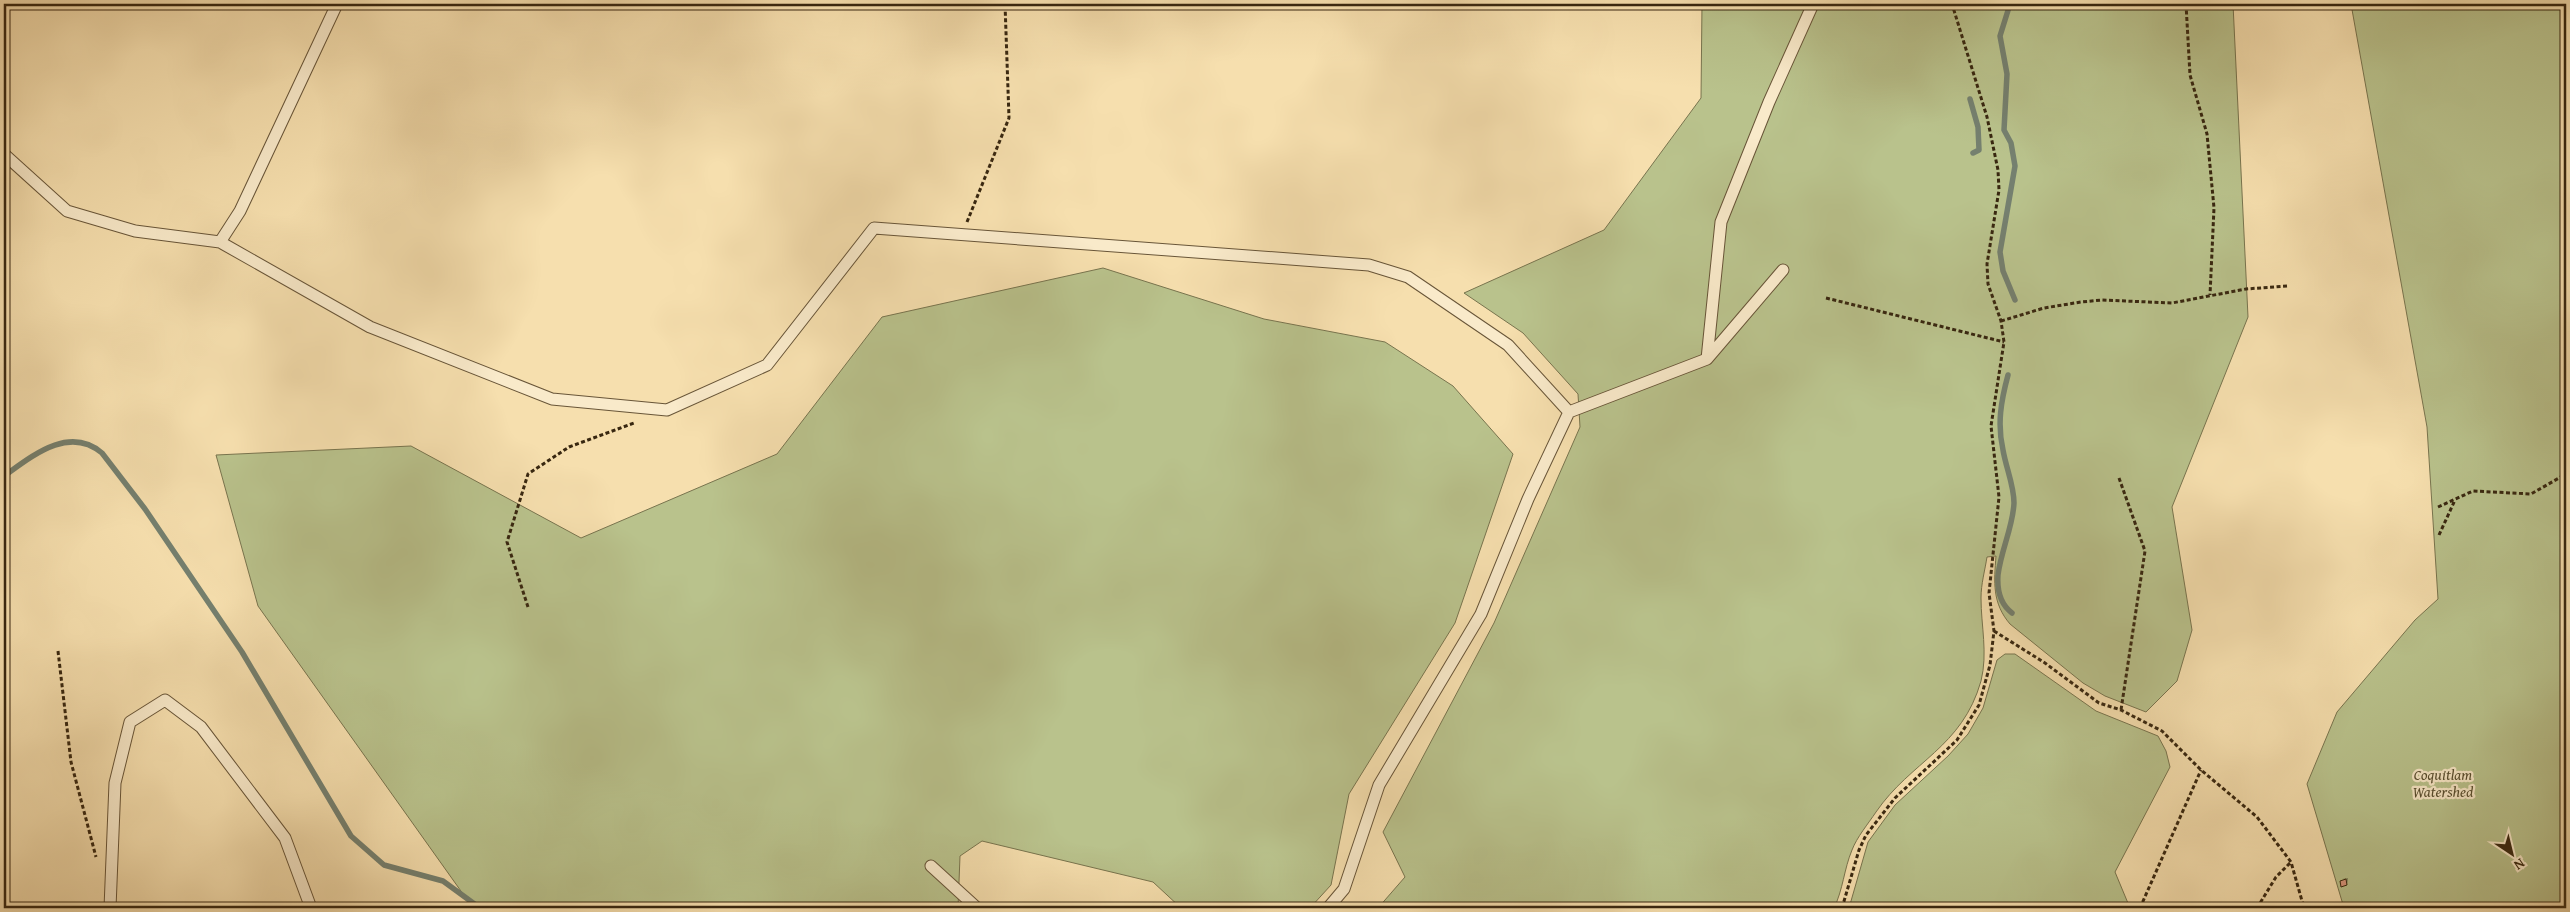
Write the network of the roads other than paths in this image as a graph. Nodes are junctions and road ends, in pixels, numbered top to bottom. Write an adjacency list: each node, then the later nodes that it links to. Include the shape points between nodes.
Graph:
1 (336, 4): 4 (lane, via 240,211)
2 (1813, 4): 6 (lane, via 1721,222)
3 (4, 154): 4 (lane, via 67,211 135,231)
4 (220, 242): 7 (lane, via 370,327 552,399 667,410 767,365 874,228 1370,265 1408,276 1508,345)
5 (1783, 270): 6 (lane)
6 (1707, 358): 7 (lane)
7 (1569, 412): 12 (lane, via 1528,499 1481,614 1379,785 1344,889)
8 (931, 866): 11 (lane)
9 (110, 908): 10 (lane, via 115,783 130,722 165,700 201,727 285,838)
10 (311, 908)
11 (977, 908)
12 (1328, 908)

